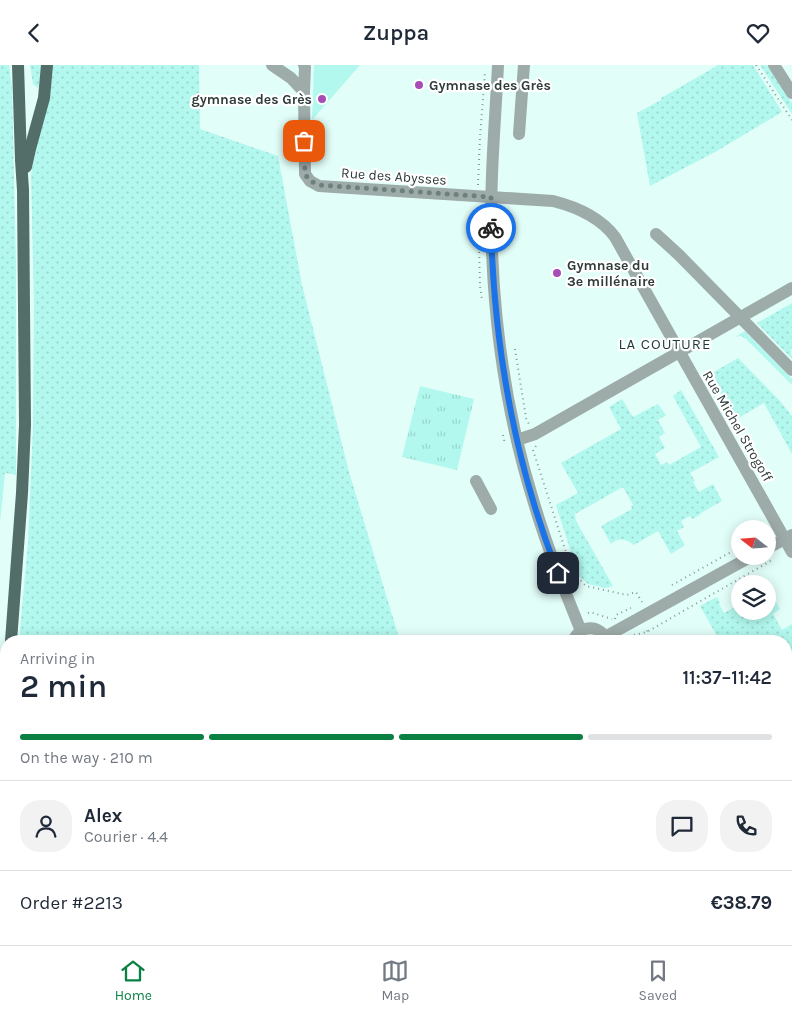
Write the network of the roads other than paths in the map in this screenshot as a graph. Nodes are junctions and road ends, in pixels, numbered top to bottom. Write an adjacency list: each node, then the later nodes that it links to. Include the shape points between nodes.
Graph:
1 (18, 65): 11 (main road)
2 (47, 65): 11 (main road, via 44,98 28,156)
3 (272, 65): 8 (street)
4 (498, 65): 12 (street)
5 (524, 65): 10 (street)
6 (774, 65): 9 (street)
7 (304, 66): 8 (street, Rue des Abysses)
8 (304, 92): 12 (street, Rue des Abysses, via 305,174 310,181 319,185)
9 (792, 93)
10 (519, 134)
11 (23, 190): 26 (main road, via 25,425)
12 (491, 197): 16 (street, Rue Michel Strogoff, via 564,203 605,226 615,237); 18 (street, via 495,298)
13 (656, 234): 15 (street)
14 (792, 288): 15 (street)
15 (740, 317): 16 (street); 17 (street)
16 (679, 352): 18 (street); 21 (street, Rue Michel Strogoff)
17 (792, 370)
18 (517, 440): 25 (street, via 546,542)
19 (476, 481): 20 (street)
20 (491, 509)
21 (788, 537): 22 (street); 23 (street, Rue Michel Strogoff)
22 (776, 548)
23 (792, 552)
24 (736, 565): 29 (street, via 648,613 618,624)
25 (581, 631): 27 (street); 28 (street, via 595,629)
26 (11, 635)
27 (577, 635)
28 (603, 635)
29 (609, 635)

